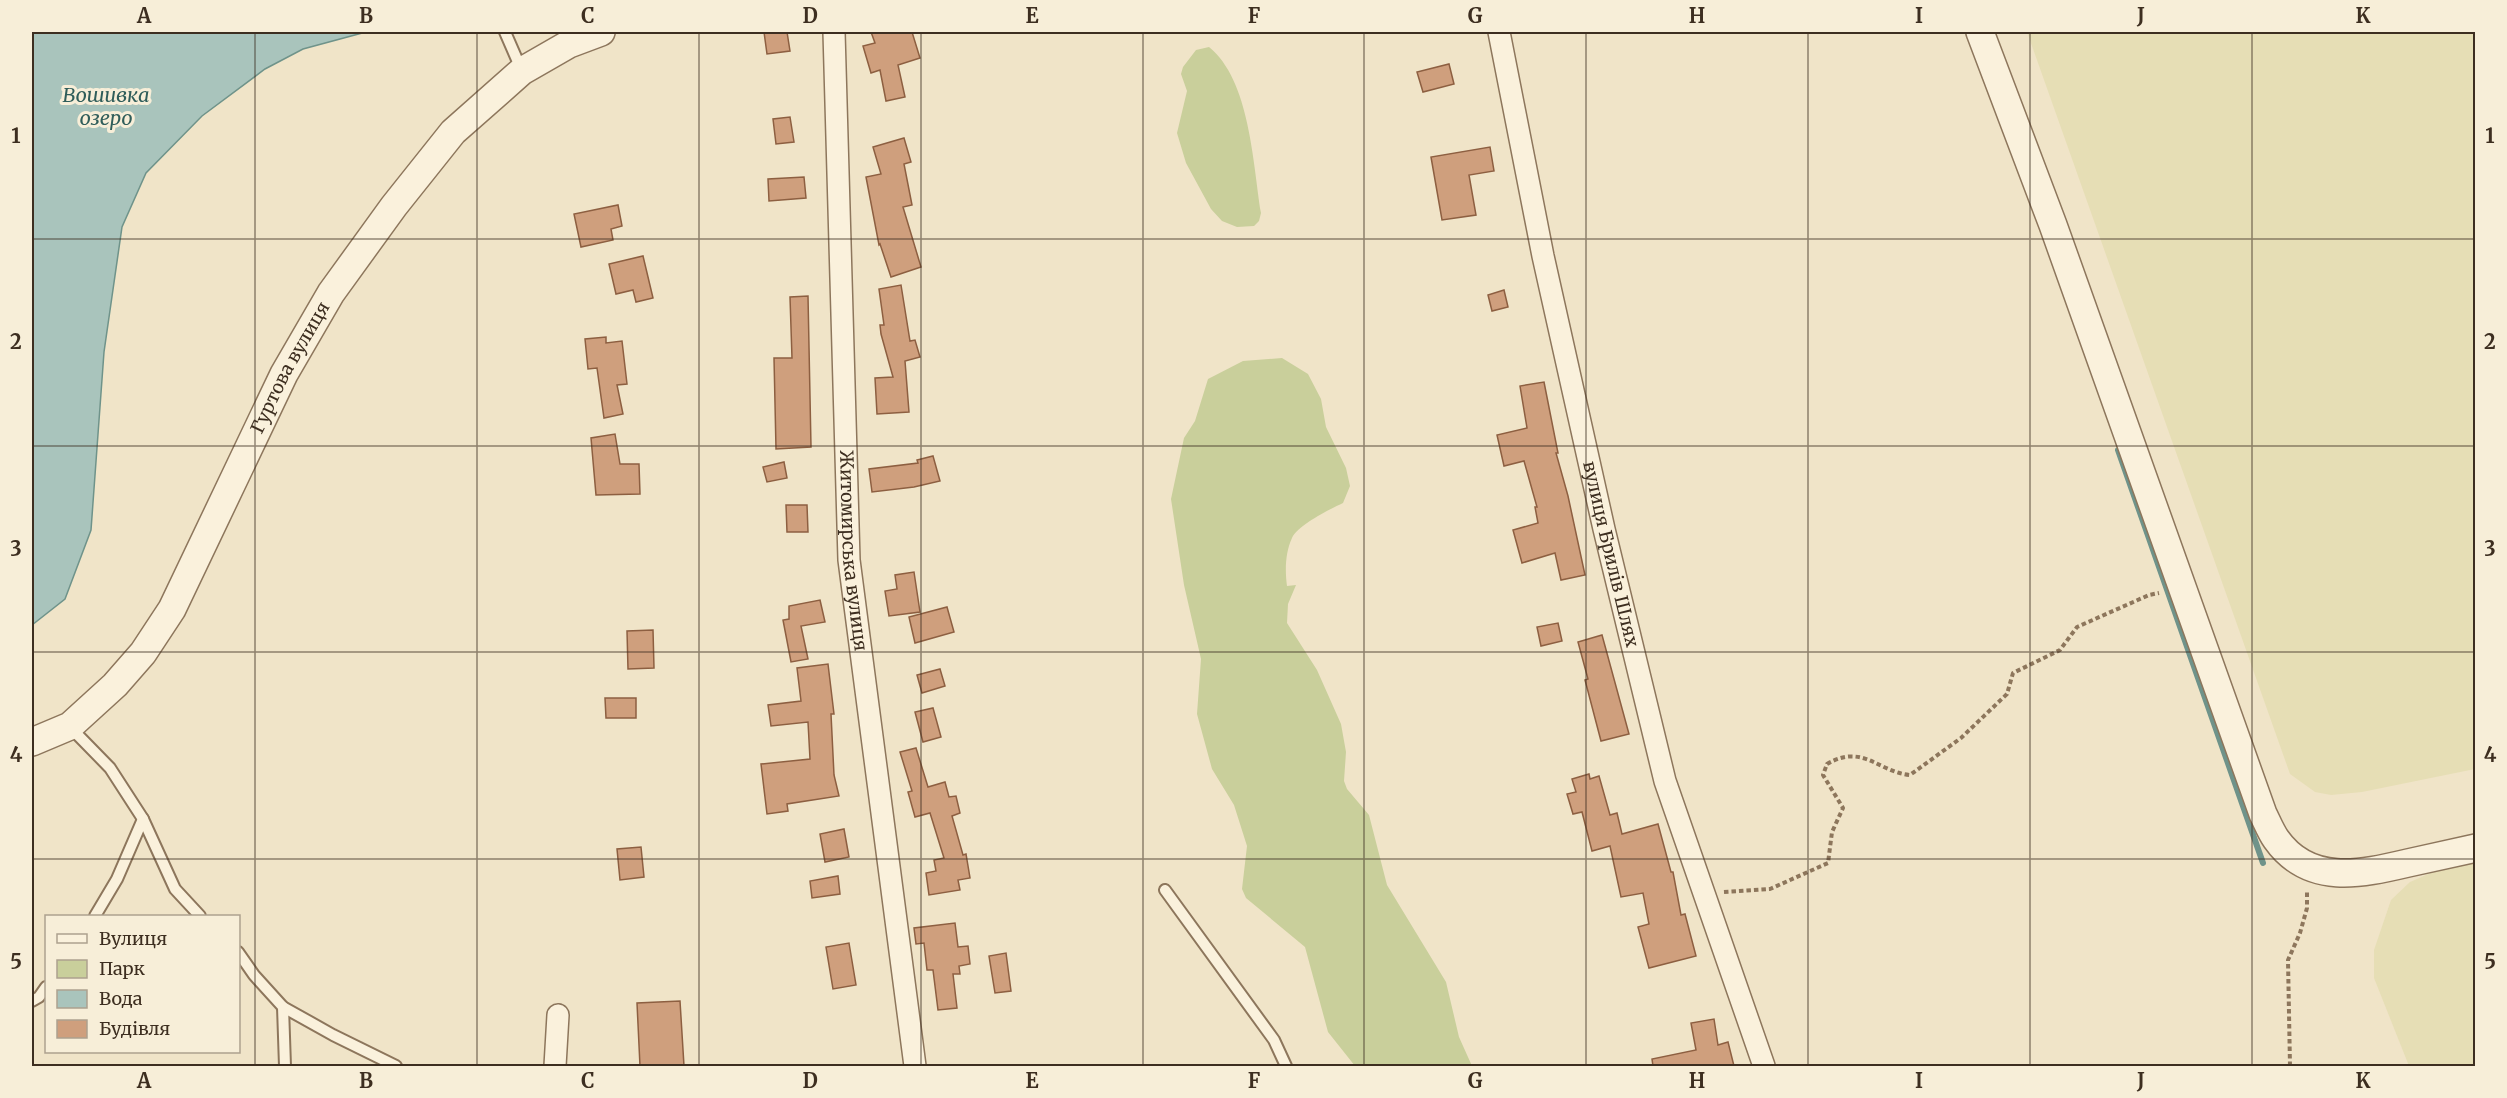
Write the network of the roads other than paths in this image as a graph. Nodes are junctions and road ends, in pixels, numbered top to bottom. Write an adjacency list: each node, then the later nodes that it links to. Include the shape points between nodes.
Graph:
1 (505, 32): 6 (lane)
2 (601, 32): 6 (street, Гуртова вулиця, via 569,44)
3 (834, 32): 22 (street, Житомирська вулиця, via 849,560)
4 (1499, 32): 24 (street, вулиця Брилів Шлях, via 1543,256 1665,781)
5 (1980, 32): 10 (street, via 2263,814 2276,840 2294,858 2330,873 2360,874)
6 (522, 71): 7 (street, Гуртова вулиця, via 453,132 331,293 284,374 172,609 143,653)
7 (70, 726): 8 (street, Гуртова вулиця); 9 (lane, via 110,768)
8 (32, 742)
9 (143, 819): 12 (lane, via 117,879); 13 (lane, via 176,889)
10 (2475, 848)
11 (1165, 890): 23 (lane, via 1274,1040)
12 (96, 915)
13 (199, 915)
14 (240, 955): 17 (lane)
15 (45, 988): 16 (lane)
16 (32, 1001)
17 (283, 1008): 19 (lane); 20 (lane)
18 (558, 1015): 21 (street)
19 (285, 1066)
20 (396, 1066)
21 (555, 1066)
22 (915, 1066)
23 (1286, 1066)
24 (1764, 1066)

